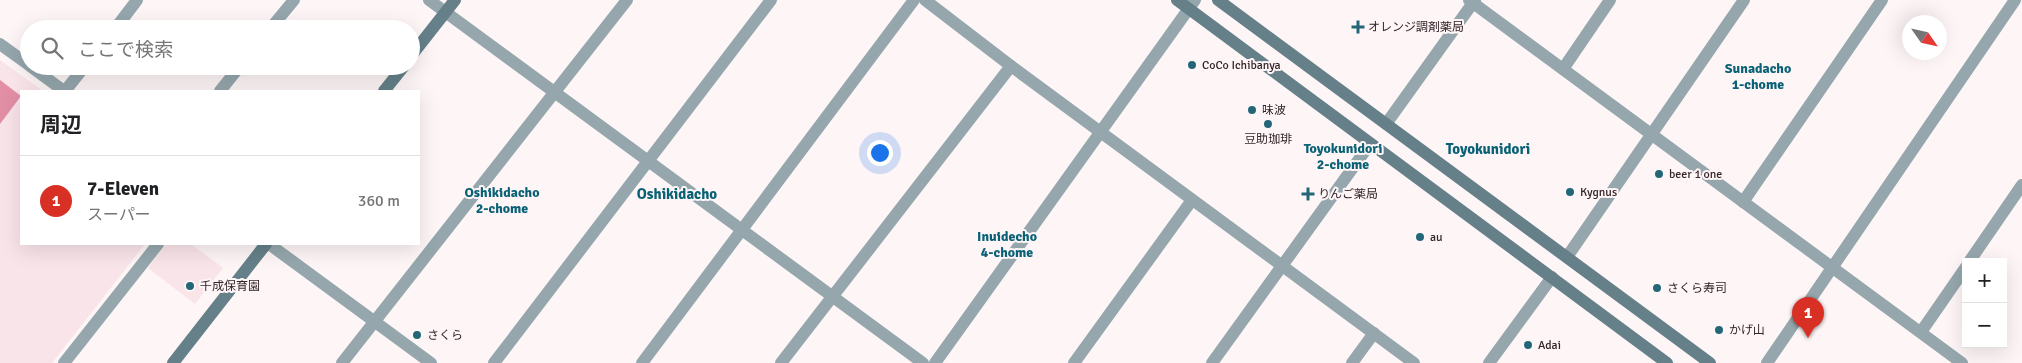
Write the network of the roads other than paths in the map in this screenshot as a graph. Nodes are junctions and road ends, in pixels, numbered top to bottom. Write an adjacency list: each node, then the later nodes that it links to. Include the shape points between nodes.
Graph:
1 (137, 0): 18 (street)
2 (294, 0): 19 (street)
3 (429, 0): 17 (street)
4 (455, 0): 17 (street)
5 (627, 0): 33 (street)
6 (771, 0): 38 (street)
7 (914, 0): 42 (street)
8 (925, 0): 23 (street)
9 (1177, 0): 16 (street)
10 (1218, 0): 34 (street)
11 (1610, 0): 24 (street)
12 (1744, 0): 36 (street)
13 (1882, 0): 41 (street)
14 (2015, 0): 49 (street)
15 (1472, 1): 24 (street); 34 (street)
16 (1192, 4): 35 (street); 37 (street)
17 (446, 12): 21 (street); 33 (street)
18 (122, 20)
19 (277, 20)
20 (0, 44): 22 (street)
21 (420, 45)
22 (20, 59)
23 (1011, 66): 35 (street); 52 (street)
24 (1563, 69): 36 (street)
25 (43, 75): 29 (street)
26 (78, 75): 30 (street)
27 (233, 75): 31 (street)
28 (397, 75): 32 (street)
29 (64, 90)
30 (66, 90)
31 (221, 90)
32 (385, 90)
33 (556, 92): 38 (street); 53 (street)
34 (1386, 124): 46 (street)
35 (1100, 133): 40 (street); 64 (street)
36 (1651, 134): 41 (street); 46 (street)
37 (1370, 144): 48 (street); 51 (street)
38 (649, 162): 42 (street); 60 (street)
39 (2022, 185): 47 (street)
40 (1192, 200): 48 (street); 65 (street)
41 (1743, 202): 49 (street)
42 (742, 230): 52 (street); 61 (street)
43 (157, 245): 56 (street)
44 (266, 245): 57 (street)
45 (268, 245): 53 (street)
46 (1567, 257): 71 (street)
47 (1972, 258)
48 (1282, 266): 55 (street); 66 (street)
49 (1833, 268): 54 (street); 72 (street)
50 (1962, 273): 54 (street)
51 (1552, 277): 69 (street); 70 (street)
52 (833, 296): 62 (street); 63 (street)
53 (374, 321): 58 (street); 59 (street)
54 (1921, 332): 73 (street)
55 (1374, 333): 67 (street); 68 (street)
56 (64, 363)
57 (173, 363)
58 (342, 363)
59 (431, 363)
60 (494, 363)
61 (642, 363)
62 (781, 363)
63 (923, 363)
64 (935, 363)
65 (1074, 363)
66 (1212, 363)
67 (1352, 363)
68 (1414, 363)
69 (1489, 363)
70 (1668, 363)
71 (1710, 363)
72 (1767, 363)
73 (1962, 363)

